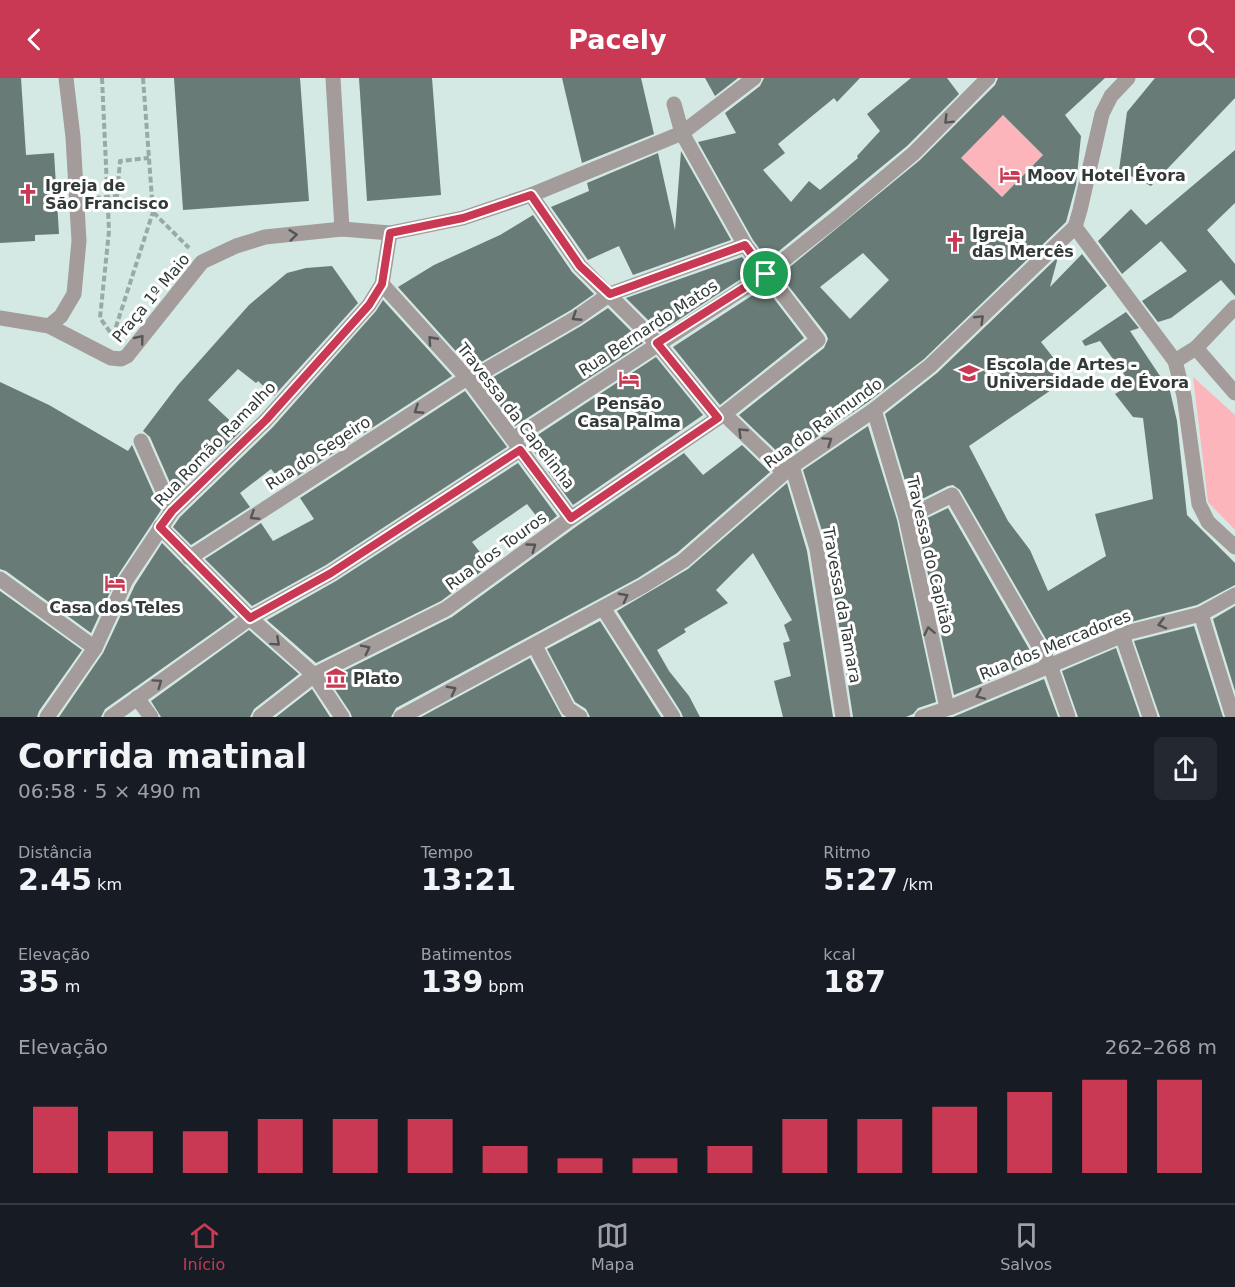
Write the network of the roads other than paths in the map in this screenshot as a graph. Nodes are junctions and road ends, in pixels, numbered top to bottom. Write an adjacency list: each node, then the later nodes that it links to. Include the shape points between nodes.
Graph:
1 (66, 78): 18 (street, via 79,241 74,294 61,316)
2 (333, 78): 10 (street)
3 (754, 78): 7 (street)
4 (988, 78): 13 (street, Rua Bernardo Matos, one-way to 13, via 914,153)
5 (1128, 78): 9 (street, via 1111,96 1102,114)
6 (674, 104): 7 (street)
7 (682, 133): 8 (street); 12 (street)
8 (531, 195): 11 (street, via 463,218); 15 (street, via 580,266)
9 (1075, 227): 21 (street); 24 (street, Rua do Raimundo, one-way to 9, via 930,366)
10 (342, 229): 11 (street); 18 (street, Praça 1º Maio, one-way to 10, via 111,358 121,359 202,262 265,237)
11 (390, 233): 14 (street, Rua Romão Ramalho)
12 (745, 245): 13 (street); 15 (street, Rua do Segeiro)
13 (766, 274): 19 (street, Rua Bernardo Matos); 25 (street, Rua dos Touros, via 818,340)
14 (382, 284): 22 (street, Travessa da Capelinha, one-way to 14); 29 (street, Rua Romão Ramalho, via 369,305 266,420)
15 (610, 294): 19 (street); 22 (street, Rua do Segeiro, one-way to 22, via 576,318)
16 (1235, 307): 20 (street)
17 (0, 318): 18 (street, Praça 1º Maio)
18 (49, 326)
19 (657, 343): 25 (street); 27 (street, Rua Bernardo Matos)
20 (1196, 348): 21 (street); 23 (street)
21 (1175, 361): 33 (street, via 1184,396 1199,504 1208,522)
22 (468, 379): 27 (street, Travessa da Capelinha); 34 (street, Rua do Segeiro, one-way to 34)
23 (1235, 393)
24 (874, 410): 28 (street, Rua do Raimundo, one-way to 24); 31 (street, Travessa do Capitão)
25 (721, 416): 28 (street, one-way to 25); 30 (street, Rua dos Touros)
26 (141, 441): 29 (street)
27 (517, 444): 30 (street, Travessa da Capelinha); 39 (street, Rua Bernardo Matos, via 331,573)
28 (788, 469): 37 (street, Rua do Raimundo, one-way to 28, via 683,561); 55 (street, Travessa da Tamara, via 817,549)
29 (172, 511): 32 (street, Rua Romão Ramalho)
30 (571, 518): 44 (street, Rua dos Touros, one-way to 30, via 446,609)
31 (906, 518): 43 (street, via 952,495); 46 (street, Travessa do Capitão, one-way to 31)
32 (160, 527): 34 (street); 42 (street, Rua Romão Ramalho, via 126,580)
33 (1235, 547)
34 (189, 558): 39 (street)
35 (0, 579): 42 (street)
36 (1235, 595): 38 (street, Rua dos Mercadores)
37 (603, 608): 41 (street, Rua do Raimundo); 54 (street)
38 (1201, 614): 40 (street, Rua dos Mercadores, one-way to 40); 59 (street)
39 (250, 618): 44 (street, one-way to 44); 45 (street, Rua Bernardo Matos, one-way to 39)
40 (1122, 635): 43 (street, Rua dos Mercadores); 58 (street)
41 (535, 646): 52 (street, Rua do Raimundo, one-way to 41); 53 (street, via 568,709)
42 (95, 648): 47 (street, Rua Romão Ramalho)
43 (1050, 665): 46 (street, Rua dos Mercadores, one-way to 46); 57 (street)
44 (314, 675): 50 (street, Rua dos Touros); 51 (street)
45 (137, 698): 48 (street, Rua Bernardo Matos); 49 (street)
46 (942, 712): 56 (street, Rua dos Mercadores)
47 (47, 717)
48 (111, 717)
49 (152, 717)
50 (260, 717)
51 (342, 717)
52 (401, 717)
53 (580, 717)
54 (673, 717)
55 (843, 717)
56 (922, 717)
57 (1068, 717)
58 (1150, 717)
59 (1233, 717)

